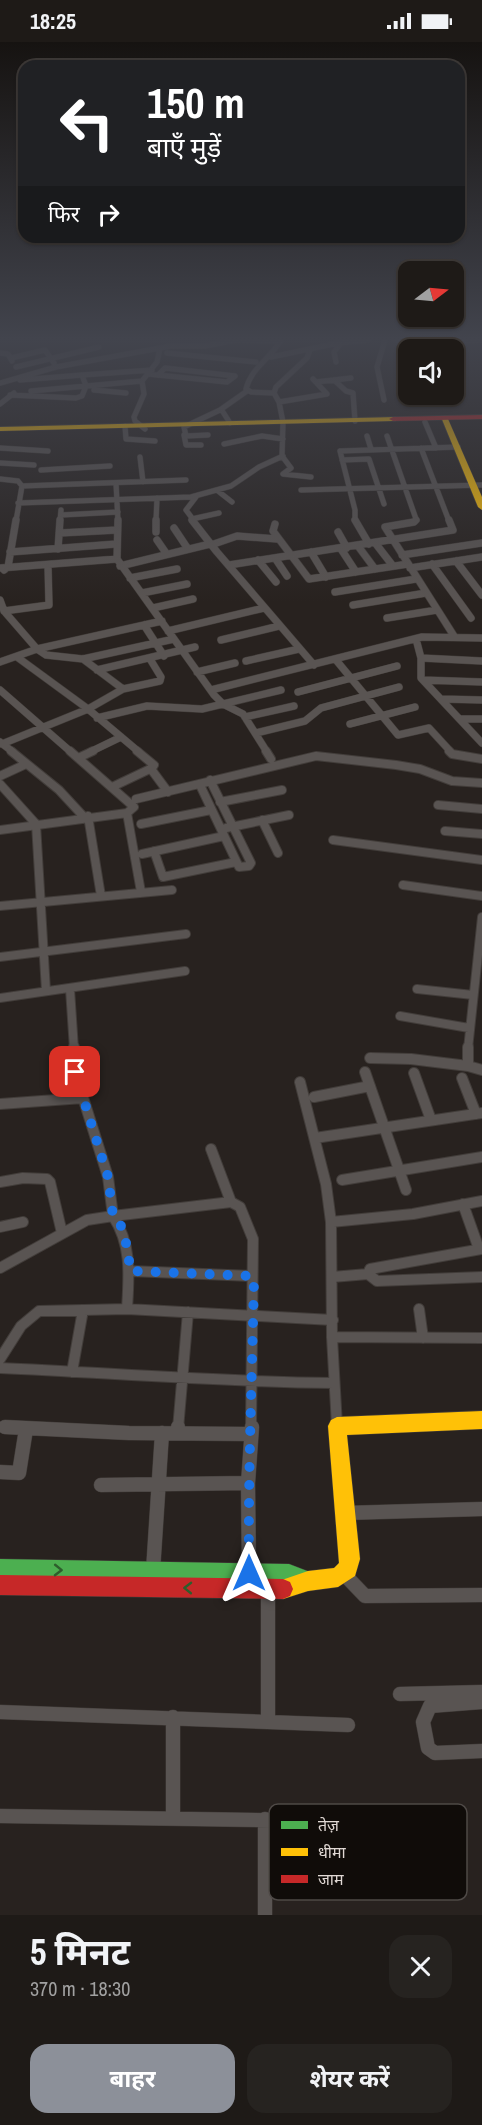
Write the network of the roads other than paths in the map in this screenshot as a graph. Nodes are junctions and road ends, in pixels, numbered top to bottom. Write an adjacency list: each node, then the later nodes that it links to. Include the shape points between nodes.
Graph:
1 (136, 427): 9 (main road)
2 (152, 427): 10 (main road)
3 (189, 427): 10 (street)
4 (192, 427): 10 (main road)
5 (275, 427): 11 (main road)
6 (298, 427): 11 (main road)
7 (427, 427): 22 (street)
8 (449, 427): 19 (main road)
9 (125, 428): 12 (main road); 16 (street, via 126,440)
10 (186, 429): 11 (main road); 13 (street); 18 (street, via 186,445)
11 (283, 429): 17 (street); 27 (street)
12 (0, 431)
13 (208, 435)
14 (387, 435): 24 (street)
15 (367, 436): 23 (street)
16 (155, 441)
17 (224, 444)
18 (201, 445)
19 (458, 447): 22 (street); 39 (main road)
20 (0, 448): 25 (street)
21 (421, 448): 22 (street); 24 (street); 40 (street)
22 (436, 448)
23 (371, 449): 24 (street); 28 (street, via 341,451)
24 (390, 449): 41 (street)
25 (48, 451)
26 (140, 457): 36 (street)
27 (285, 459): 33 (street, via 291,468 284,474); 43 (street, via 259,466 231,486)
28 (342, 460): 42 (street, via 369,459); 45 (street)
29 (0, 463): 30 (street)
30 (34, 465)
31 (41, 470): 38 (street, via 109,463)
32 (26, 476): 37 (street)
33 (311, 477)
34 (0, 479): 37 (street)
35 (186, 480): 36 (street)
36 (143, 482): 38 (street)
37 (20, 483): 38 (street); 51 (street)
38 (113, 483): 47 (street)
39 (478, 485): 40 (street); 53 (main road)
40 (437, 486): 41 (street); 68 (street, via 453,530)
41 (404, 487): 42 (street); 68 (street, via 416,521 386,526)
42 (379, 488): 45 (street); 52 (street)
43 (218, 490): 46 (street); 50 (street)
44 (301, 490): 45 (street)
45 (350, 490): 71 (street, via 356,523)
46 (197, 496): 48 (street); 58 (street, via 186,510)
47 (120, 498): 48 (street); 49 (street); 54 (street)
48 (157, 498): 63 (street)
49 (61, 501): 51 (street); 57 (street)
50 (232, 502)
51 (18, 503): 77 (street)
52 (384, 504)
53 (482, 507)
54 (118, 512): 55 (street); 61 (street)
55 (93, 513): 57 (street); 62 (street)
56 (219, 513): 58 (street)
57 (61, 515): 65 (street)
58 (192, 518): 72 (street)
59 (275, 525): 66 (street)
60 (174, 528): 76 (street)
61 (117, 530): 62 (street); 70 (street)
62 (93, 531): 65 (street)
63 (156, 532)
64 (338, 532): 74 (street)
65 (60, 533): 75 (street)
66 (276, 539): 72 (street, via 237,536); 80 (street)
67 (157, 540): 79 (street)
68 (394, 541): 71 (street); 81 (street)
69 (482, 543): 81 (street)
70 (116, 544): 75 (street); 86 (street)
71 (373, 544): 73 (street); 91 (street)
72 (211, 545): 76 (street); 89 (street)
73 (358, 546): 74 (street); 95 (street)
74 (344, 548): 78 (street); 96 (street)
75 (58, 549): 77 (street)
76 (188, 549): 79 (street)
77 (10, 552): 93 (street)
78 (311, 552): 80 (street); 99 (street)
79 (166, 553): 86 (street)
80 (292, 555): 83 (street); 99 (street, via 308,579)
81 (402, 555): 92 (street)
82 (480, 557): 85 (street); 88 (street)
83 (275, 558): 84 (street); 98 (street)
84 (258, 560): 89 (street); 102 (street)
85 (456, 561): 87 (street); 107 (street)
86 (119, 563): 90 (street); 100 (street)
87 (432, 564): 92 (street); 117 (street)
88 (482, 564)
89 (229, 565): 112 (street)
90 (48, 566): 93 (street); 114 (street, via 49,605)
91 (393, 566): 92 (street); 95 (street)
92 (409, 566): 101 (street)
93 (4, 568): 97 (street)
94 (177, 569): 100 (street)
95 (375, 569): 96 (street)
96 (356, 572): 99 (street)
97 (0, 573)
98 (287, 576)
99 (326, 577)
100 (130, 578): 105 (street)
101 (416, 579): 104 (street); 106 (street)
102 (276, 582)
103 (187, 584): 105 (street)
104 (335, 592)
105 (142, 593): 111 (street)
106 (426, 593): 110 (street); 113 (street)
107 (482, 595)
108 (193, 599): 111 (street)
109 (0, 600): 114 (street)
110 (353, 605)
111 (153, 608): 119 (street)
112 (264, 608): 121 (street); 122 (street)
113 (437, 610): 116 (street); 123 (street)
114 (4, 611): 115 (street)
115 (10, 617): 118 (street); 130 (street)
116 (387, 618)
117 (471, 618)
118 (0, 621)
119 (162, 621): 120 (street); 122 (street)
120 (144, 625): 128 (street); 130 (street)
121 (279, 626): 127 (street); 131 (street)
122 (168, 631): 125 (street)
123 (454, 636): 124 (street); 126 (street)
124 (482, 638)
125 (174, 639): 128 (street); 132 (street)
126 (416, 639): 136 (street); 138 (street)
127 (221, 640)
128 (155, 643): 133 (street); 135 (street)
129 (195, 647): 132 (street)
130 (37, 649): 134 (street); 135 (street, via 46,655)
131 (299, 649): 139 (street); 143 (street)
132 (183, 652): 133 (street); 146 (street)
133 (164, 656): 137 (street)
134 (17, 657): 141 (street); 162 (street)
135 (83, 658): 145 (street)
136 (421, 658): 140 (street); 148 (street)
137 (150, 659): 145 (street); 151 (street, via 162,680)
138 (336, 660): 143 (street); 147 (street)
139 (246, 661)
140 (482, 661)
141 (0, 662)
142 (235, 663): 146 (street)
143 (314, 666): 153 (street)
144 (397, 666): 147 (street)
145 (97, 670): 151 (street)
146 (197, 672): 153 (street)
147 (351, 679): 155 (street); 156 (street)
148 (423, 680): 149 (street); 157 (street)
149 (482, 682)
150 (399, 687): 156 (street)
151 (123, 689): 162 (street)
152 (0, 690): 169 (street)
153 (211, 690): 159 (street)
154 (281, 690): 159 (street)
155 (298, 692)
156 (366, 694): 163 (street); 172 (street, via 321,708 305,721)
157 (442, 699): 158 (street); 166 (street)
158 (482, 700)
159 (223, 704): 164 (street); 165 (street, via 196,710 142,707)
160 (294, 706): 164 (street)
161 (415, 707): 163 (street)
162 (88, 709): 165 (street); 169 (street)
163 (383, 716): 168 (street); 178 (street, via 398,735 429,728 454,755)
164 (245, 717): 172 (street)
165 (98, 718): 173 (street)
166 (461, 719): 167 (street); 170 (street)
167 (482, 719)
168 (350, 724)
169 (42, 728): 175 (street); 176 (street)
170 (472, 731): 171 (street); 174 (street)
171 (482, 731)
172 (256, 733): 177 (street)
173 (121, 737): 176 (street); 180 (street, via 154,765)
174 (482, 742)
175 (1, 743): 179 (street)
176 (78, 758): 186 (street)
177 (271, 759)
178 (482, 759)
179 (26, 764): 181 (street); 196 (street)
180 (151, 769): 186 (street); 188 (street)
181 (0, 776)
182 (210, 780): 183 (street, via 316,756 396,765 452,780); 185 (street); 190 (street)
183 (482, 783)
184 (0, 784): 198 (street)
185 (200, 785): 188 (street); 193 (street)
186 (112, 787): 194 (street, via 133,804)
187 (282, 790): 190 (street)
188 (168, 792): 189 (street)
189 (136, 799)
190 (219, 802): 200 (street)
191 (438, 806): 192 (street)
192 (482, 809)
193 (211, 810): 199 (street); 203 (street)
194 (127, 813): 196 (street); 213 (street)
195 (289, 815): 197 (street)
196 (86, 816): 198 (street); 214 (street)
197 (262, 820): 200 (street); 207 (street)
198 (36, 824): 201 (street); 216 (street)
199 (141, 824)
200 (232, 827): 203 (street); 210 (street, via 251,863 240,867)
201 (0, 830)
202 (445, 831): 204 (street)
203 (222, 833): 206 (street); 210 (street)
204 (482, 834)
205 (333, 840): 209 (street)
206 (154, 851): 208 (street); 210 (street, via 163,876)
207 (279, 853)
208 (142, 854)
209 (482, 860)
210 (236, 862)
211 (403, 885): 215 (street)
212 (172, 890): 213 (street)
213 (141, 892): 214 (street)
214 (101, 896): 216 (street)
215 (482, 896)
216 (41, 902): 217 (street); 220 (street)
217 (0, 906)
218 (482, 917): 226 (street)
219 (186, 934): 220 (street)
220 (44, 952): 221 (street); 225 (street)
221 (0, 957)
222 (185, 971): 223 (street)
223 (70, 988): 225 (street); 239 (street, via 75,1072)
224 (417, 989): 226 (street)
225 (46, 992): 227 (street)
226 (473, 995): 229 (street)
227 (0, 998)
228 (400, 1016): 229 (street)
229 (469, 1028): 231 (street)
230 (370, 1058): 231 (street)
231 (468, 1066): 232 (street)
232 (482, 1070)
233 (365, 1072): 237 (street)
234 (414, 1073): 242 (street)
235 (462, 1078): 241 (street)
236 (300, 1082): 244 (street)
237 (370, 1086): 238 (street); 243 (street)
238 (314, 1097)
239 (83, 1098): 240 (street); 254 (street, via 108,1177)
240 (0, 1104)
241 (479, 1113): 242 (street)
242 (431, 1120): 243 (street)
243 (384, 1128): 244 (street); 247 (street)
244 (315, 1138): 256 (street)
245 (211, 1149): 252 (street)
246 (482, 1157): 247 (street)
247 (399, 1170): 248 (street); 250 (street)
248 (342, 1180)
249 (0, 1182): 258 (street, via 47,1179)
250 (406, 1190)
251 (482, 1201): 253 (street)
252 (231, 1202): 254 (street); 263 (street, via 240,1207 253,1239)
253 (463, 1204): 256 (street, via 413,1214); 259 (street)
254 (113, 1216): 258 (street, via 87,1220); 261 (street, via 121,1226)
255 (23, 1222): 257 (street)
256 (331, 1222): 264 (street)
257 (0, 1227)
258 (62, 1233): 260 (street)
259 (481, 1249): 262 (street, via 406,1260 370,1269)
260 (0, 1268)
261 (130, 1271): 263 (street); 266 (street)
262 (368, 1274): 264 (street); 265 (street, via 377,1281)
263 (252, 1276): 270 (street)
264 (332, 1276): 271 (street)
265 (482, 1277)
266 (128, 1309): 268 (street); 269 (street)
267 (419, 1309): 273 (street)
268 (83, 1310): 275 (street, via 39,1311 30,1316); 277 (street)
269 (188, 1312): 270 (street); 278 (street)
270 (254, 1315): 271 (street); 279 (street)
271 (333, 1320): 272 (street)
272 (332, 1336): 273 (street); 280 (street)
273 (423, 1338): 274 (street)
274 (482, 1338)
275 (0, 1359)
276 (0, 1368): 277 (street)
277 (72, 1372): 278 (street)
278 (183, 1376): 279 (street); 286 (street)
279 (253, 1382): 280 (street); 287 (street)
280 (334, 1383): 282 (street)
281 (482, 1420): 282 (main road)
282 (337, 1426): 293 (main road)
283 (0, 1427): 284 (street)
284 (26, 1428): 285 (street); 288 (street, via 19,1473)
285 (162, 1433): 286 (street); 290 (street)
286 (178, 1433): 287 (street)
287 (250, 1434): 289 (street)
288 (0, 1473)
289 (248, 1483): 290 (street); 296 (street)
290 (158, 1484): 291 (street); 295 (street)
291 (100, 1485)
292 (482, 1509): 293 (street)
293 (345, 1513): 297 (main road, via 350,1559)
294 (0, 1569): 295 (main road, one-way to 295)
295 (153, 1572): 296 (main road)
296 (249, 1573): 298 (main road, via 289,1574)
297 (343, 1573): 298 (main road); 301 (street, via 365,1596)
298 (308, 1581): 300 (main road, via 288,1589)
299 (0, 1585): 300 (main road, one-way to 299)
300 (268, 1588): 307 (street)
301 (482, 1595)
302 (482, 1692): 303 (street)
303 (400, 1694)
304 (482, 1702): 309 (street, via 430,1706 423,1722 428,1748 435,1753)
305 (0, 1712): 306 (street)
306 (173, 1717): 307 (street); 311 (street)
307 (268, 1720): 308 (street)
308 (348, 1725)
309 (482, 1751)
310 (0, 1816): 311 (street)
311 (172, 1818): 312 (street)
312 (265, 1819): 313 (street); 314 (street)
313 (269, 1819)
314 (265, 1915)

